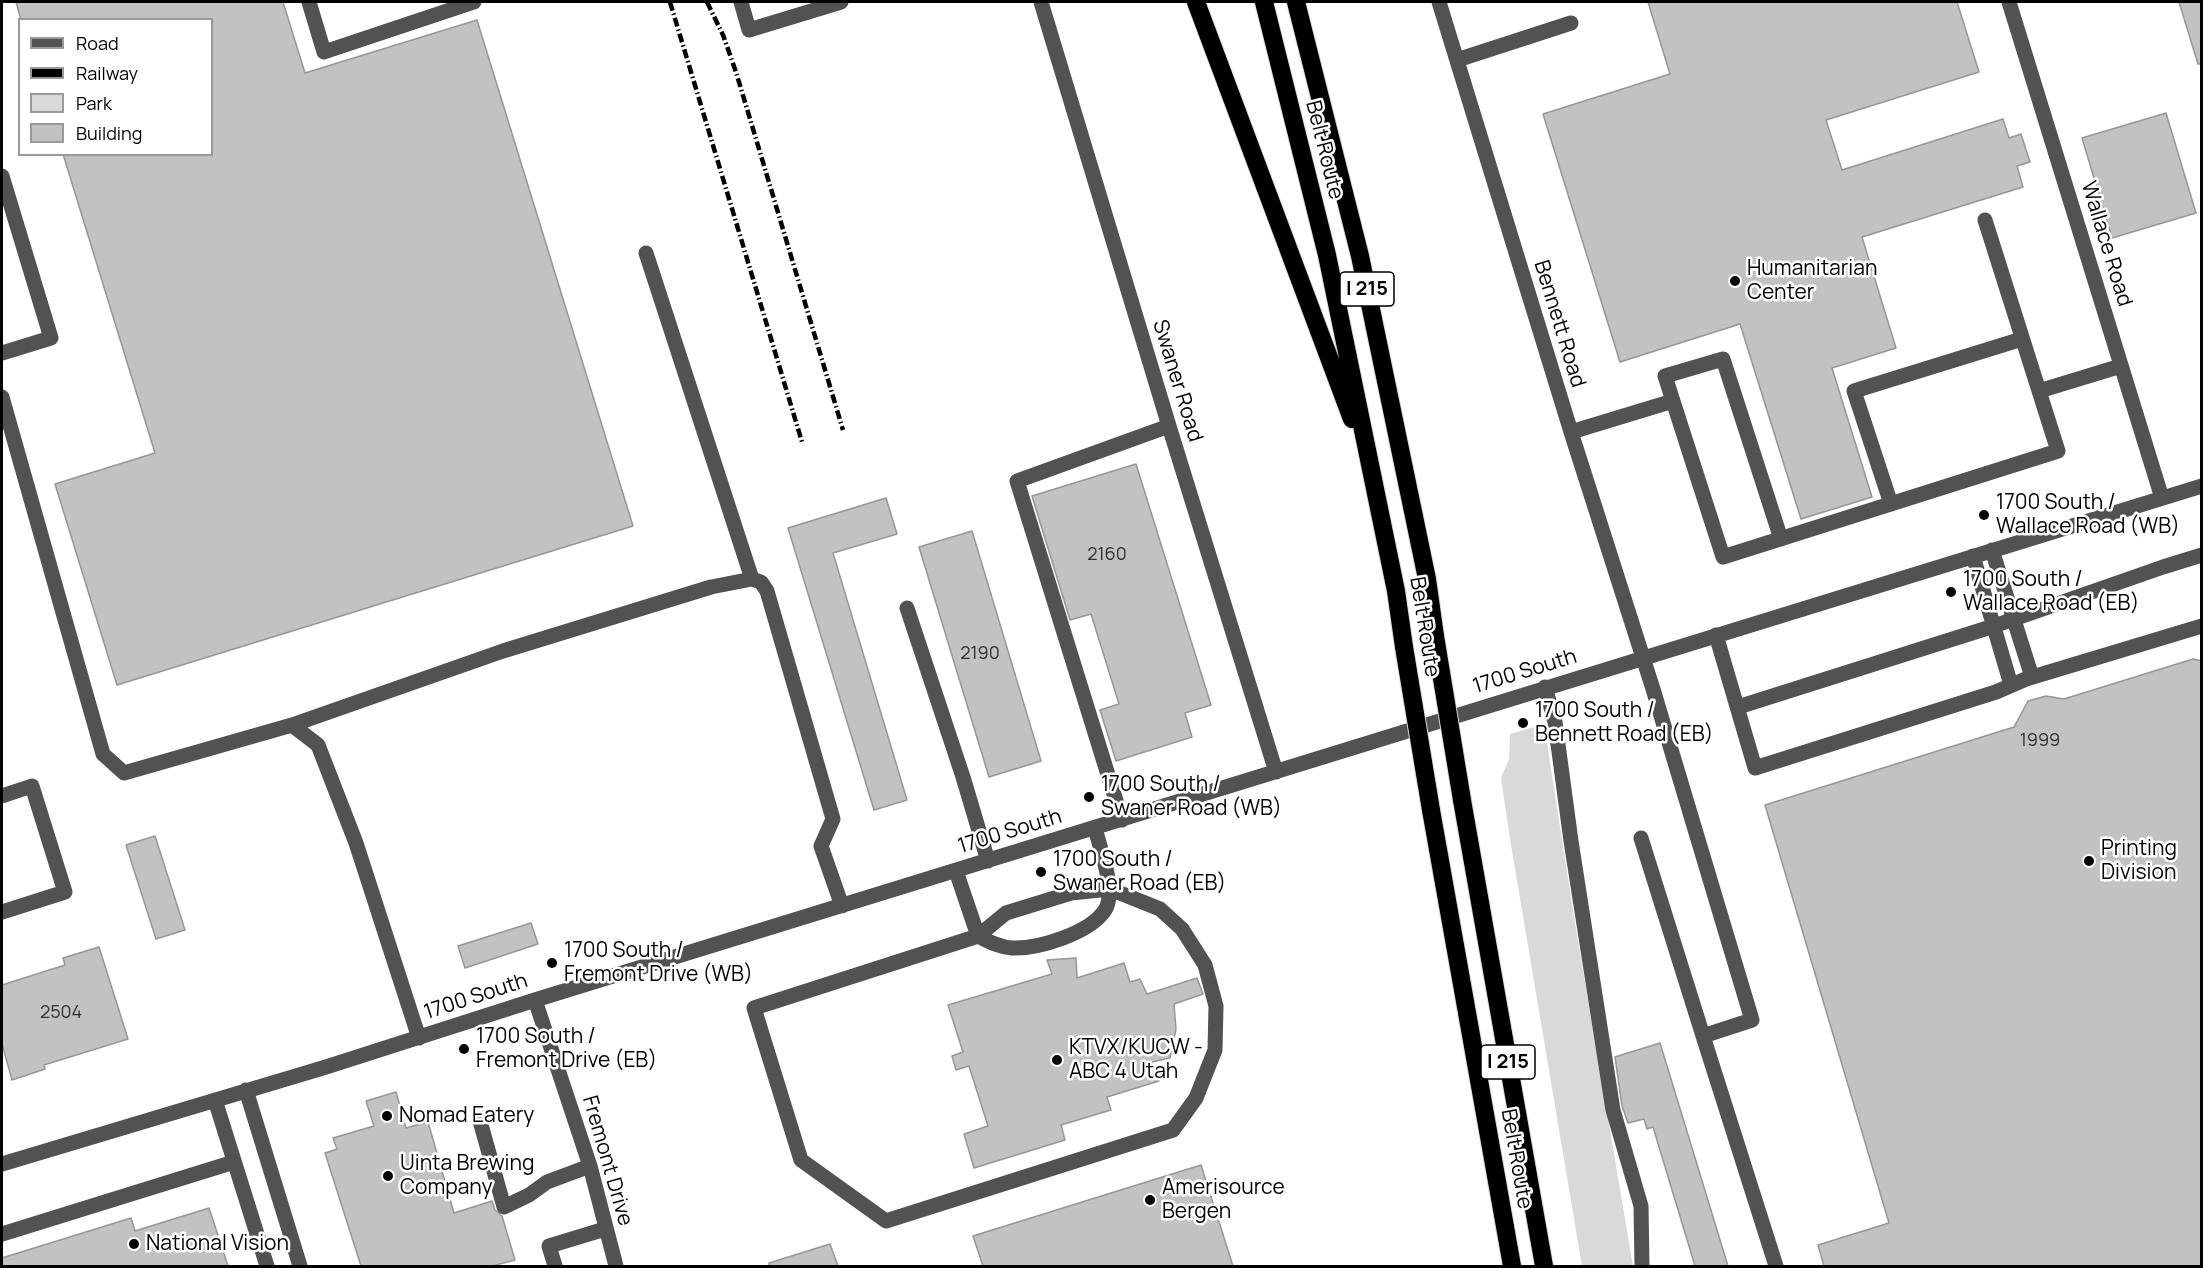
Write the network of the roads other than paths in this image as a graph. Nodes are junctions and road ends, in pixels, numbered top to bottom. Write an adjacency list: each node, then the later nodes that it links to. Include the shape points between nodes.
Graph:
1 (309, 2): 11 (street, via 324,52)
2 (474, 2): 11 (street)
3 (741, 2): 4 (street, via 749,30)
4 (841, 2)
5 (1041, 2): 23 (street, Swaner Road)
6 (1196, 2): 25 (highway)
7 (1264, 2): 25 (highway, Belt Route / I 215, via 1327,255)
8 (1296, 2): 72 (highway, Belt Route / I 215, bridge, via 1360,256 1427,579)
9 (1438, 2): 13 (street, Bennett Road)
10 (2009, 2): 19 (street, Wallace Road)
11 (431, 8)
12 (1571, 23): 13 (street)
13 (1457, 60): 24 (street, Bennett Road)
14 (2, 176): 18 (street, via 51,338)
15 (1985, 220): 17 (street)
16 (646, 253): 33 (street)
17 (2022, 339): 20 (street); 28 (street, via 1854,391)
18 (2, 353)
19 (2121, 366): 20 (street); 27 (street, Wallace Road)
20 (2039, 391): 28 (street, via 2058,451)
21 (2, 397): 44 (street, via 103,754 124,773)
22 (1673, 401): 24 (street); 29 (street, via 1723,557); 29 (street, via 1665,376 1723,359)
23 (1169, 426): 45 (street, Swaner Road); 47 (street, via 1017,481)
24 (1571, 432): 39 (street, Bennett Road)
25 (1373, 474): 71 (highway, Belt Route / I 215, bridge)
26 (2202, 486): 27 (street, 1700 South)
27 (2162, 498): 30 (street, 1700 South)
28 (1891, 504): 29 (street)
29 (1781, 539)
30 (1992, 550): 32 (street, 1700 South); 35 (street)
31 (2202, 555): 35 (street)
32 (1973, 556): 36 (street); 38 (street, 1700 South)
33 (752, 579): 44 (street, via 711,586 503,651); 53 (street, via 761,582 767,591 833,819 821,846)
34 (907, 608): 50 (street)
35 (2014, 619): 36 (street); 40 (street)
36 (1994, 626): 41 (street); 43 (street)
37 (2202, 626): 40 (street)
38 (1716, 635): 39 (street, 1700 South); 43 (street)
39 (1642, 658): 42 (street, 1700 South); 57 (street, Bennett Road, via 1752,1020)
40 (2032, 677): 41 (street)
41 (2011, 685): 43 (street, via 1755,768)
42 (1545, 687): 45 (street, 1700 South); 73 (street, via 1555,722 1613,1110 1641,1206)
43 (1738, 707)
44 (292, 725): 58 (street, via 318,745 356,843)
45 (1276, 772): 47 (street, 1700 South)
46 (2, 796): 54 (street, via 32,786 65,892)
47 (1122, 820): 48 (street, 1700 South)
48 (1095, 828): 50 (street, 1700 South); 52 (street)
49 (1641, 838): 57 (street)
50 (988, 861): 51 (street, 1700 South)
51 (956, 871): 53 (street, 1700 South); 55 (street)
52 (1110, 889): 55 (street, via 1071,893 1006,913); 55 (street, via 1105,909 1072,935 1043,945 1013,948); 55 (street, via 1160,909 1182,929 1205,965 1216,1006 1215,1050 1196,1098 1173,1130 886,1221 801,1160 754,1008)
53 (842, 906): 56 (street, 1700 South)
54 (2, 912)
55 (978, 936)
56 (535, 1000): 58 (street, 1700 South); 64 (street, Fremont Drive)
57 (1703, 1036): 74 (street)
58 (419, 1038): 59 (street, 1700 South)
59 (246, 1090): 60 (street, 1700 South); 68 (street)
60 (214, 1100): 62 (street); 63 (street, 1700 South)
61 (480, 1121): 64 (street, via 504,1207 547,1182)
62 (234, 1162): 66 (street); 67 (street)
63 (2, 1164)
64 (590, 1166): 65 (street, Fremont Drive)
65 (605, 1229): 69 (street, via 549,1246); 70 (street, Fremont Drive)
66 (2, 1234)
67 (267, 1266)
68 (300, 1266)
69 (555, 1266)
70 (616, 1266)
71 (1512, 1266)
72 (1544, 1266)
73 (1642, 1266)
74 (1776, 1266)

